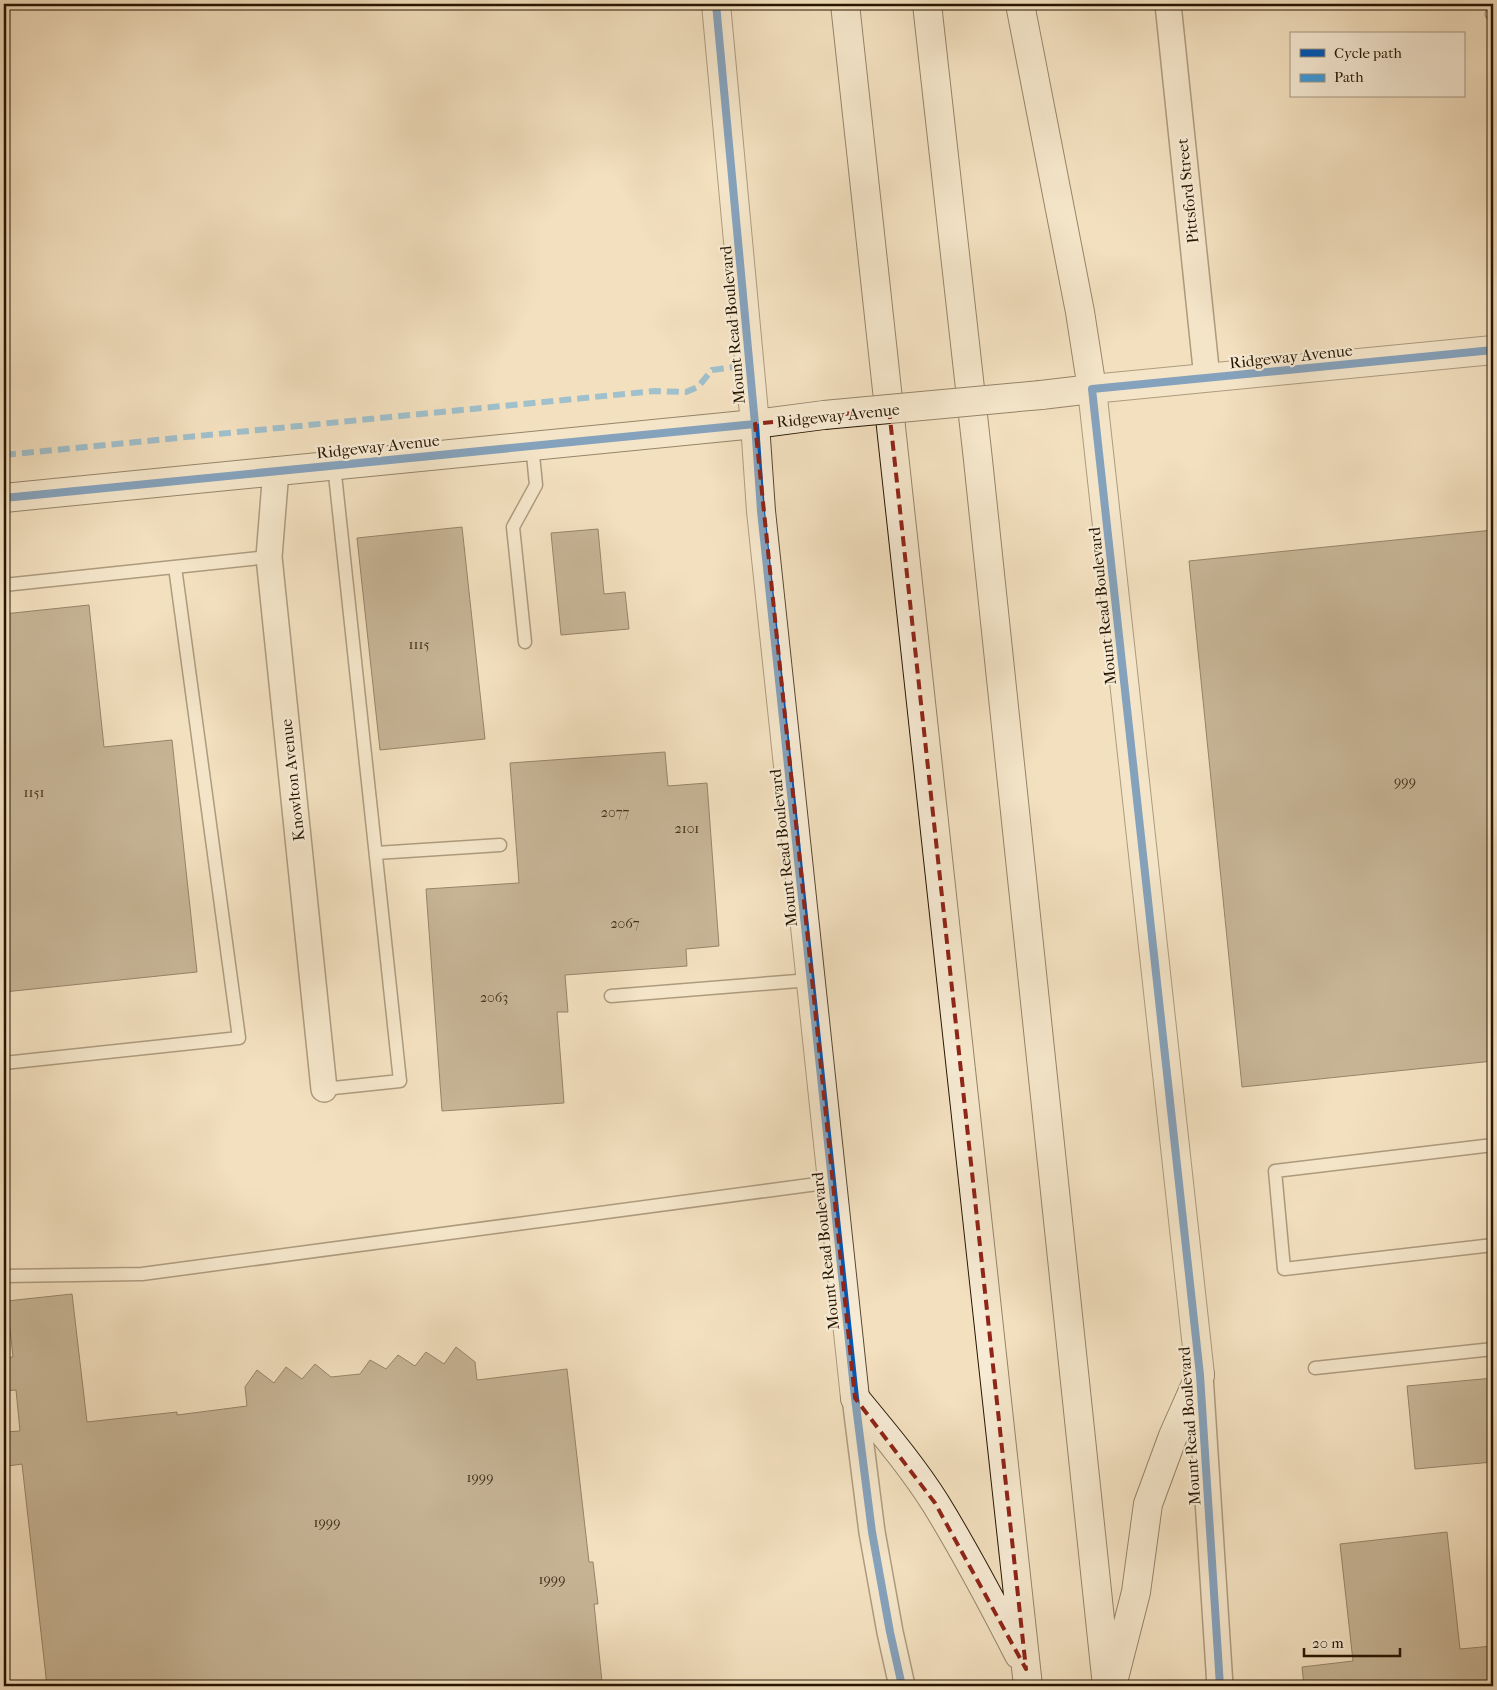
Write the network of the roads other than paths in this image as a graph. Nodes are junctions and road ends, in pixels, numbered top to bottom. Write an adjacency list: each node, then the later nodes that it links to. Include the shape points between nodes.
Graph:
1 (716, 4): 9 (main road, Mount Read Boulevard)
2 (845, 4): 32 (main road)
3 (927, 4): 34 (main road)
4 (1020, 4): 8 (main road, Mount Read Boulevard)
5 (1168, 4): 7 (street, Pittsford Street)
6 (1493, 350): 7 (main road, Ridgeway Avenue)
7 (1207, 378): 8 (main road, Ridgeway Avenue)
8 (1092, 389): 9 (main road, Ridgeway Avenue, bridge); 30 (main road, Mount Read Boulevard)
9 (755, 424): 10 (main road, Ridgeway Avenue); 20 (main road, Mount Read Boulevard, via 761,511)
10 (532, 445): 11 (main road, Ridgeway Avenue); 17 (lane, via 536,485 513,527)
11 (334, 464): 12 (main road, Ridgeway Avenue); 19 (lane)
12 (276, 470): 13 (main road, Ridgeway Avenue); 14 (street, Knowlton Avenue)
13 (4, 498)
14 (268, 557): 15 (lane); 23 (street, Knowlton Avenue)
15 (175, 567): 16 (lane); 22 (lane, via 239,1038)
16 (4, 585)
17 (525, 642)
18 (500, 845): 19 (lane)
19 (376, 853): 23 (lane, via 400,1081)
20 (810, 980): 21 (lane); 25 (main road, Mount Read Boulevard)
21 (611, 996)
22 (4, 1063)
23 (324, 1089)
24 (1493, 1145): 26 (lane, via 1275,1171 1284,1270)
25 (832, 1182): 27 (lane, via 142,1274); 31 (main road, Mount Read Boulevard)
26 (1493, 1245)
27 (4, 1276)
28 (1493, 1349): 29 (lane)
29 (1315, 1368)
30 (1200, 1375): 35 (main road, via 1148,1504 1136,1592); 36 (street, Mount Read Boulevard)
31 (855, 1398): 32 (main road, via 896,1447 935,1503 989,1596); 33 (street, Mount Read Boulevard, via 872,1532)
32 (1027, 1678)
33 (902, 1686)
34 (1107, 1686)
35 (1112, 1686)
36 (1220, 1686)

